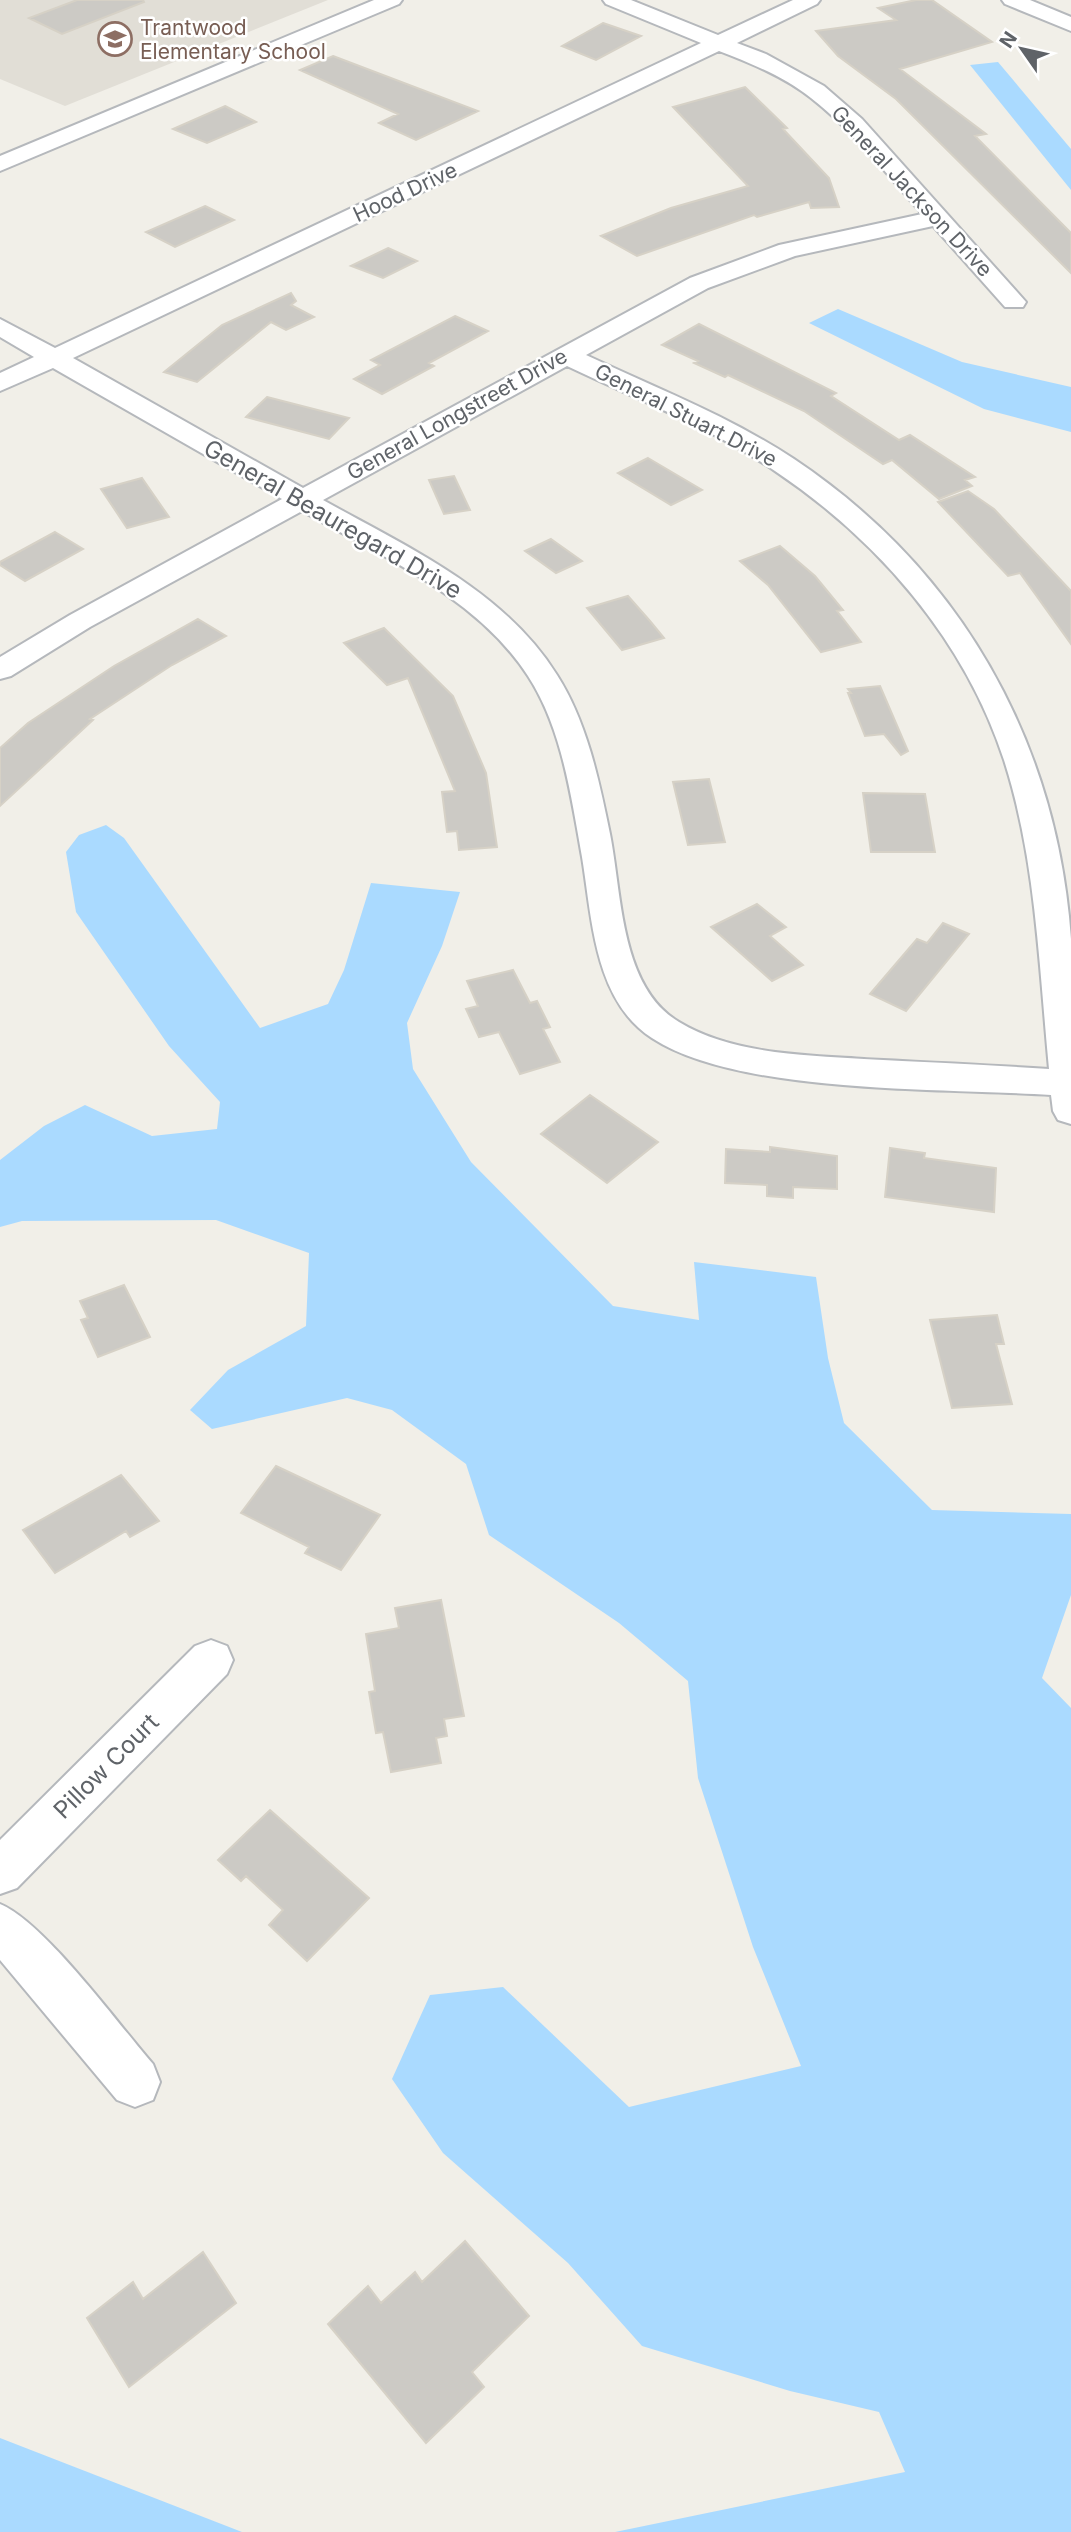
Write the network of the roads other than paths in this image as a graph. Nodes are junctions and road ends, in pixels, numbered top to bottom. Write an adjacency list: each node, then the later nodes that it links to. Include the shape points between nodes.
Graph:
1 (352, 0): 8 (street)
2 (392, 0): 9 (street)
3 (613, 0): 7 (street, General Jackson Drive)
4 (810, 0): 7 (street, Hood Drive)
5 (1012, 0): 6 (street)
6 (1071, 25)
7 (721, 42): 10 (street, General Jackson Drive, via 792,77 838,109); 14 (street, Hood Drive)
8 (0, 145)
9 (0, 164)
10 (939, 218): 11 (street, General Jackson Drive); 13 (street, General Longstreet Drive, via 824,241 733,269)
11 (1014, 302)
12 (0, 327): 14 (street, General Beauregard Drive)
13 (565, 355): 16 (street, General Longstreet Drive); 18 (street, General Stuart Drive, via 784,465 864,529 943,616 998,705 1034,810 1048,889)
14 (55, 358): 15 (street, Hood Drive); 16 (street, General Beauregard Drive)
15 (0, 383)
16 (303, 500): 17 (street, General Longstreet Drive, via 79,621); 18 (street, General Beauregard Drive, via 442,579 508,632 536,665 562,715 585,795 612,941 635,1001 649,1018 673,1035 755,1061)
17 (0, 670)
18 (1069, 1097)
19 (211, 1660): 20 (street, Pillow Court)
20 (0, 1872)
21 (0, 1927): 22 (street)
22 (135, 2082)

